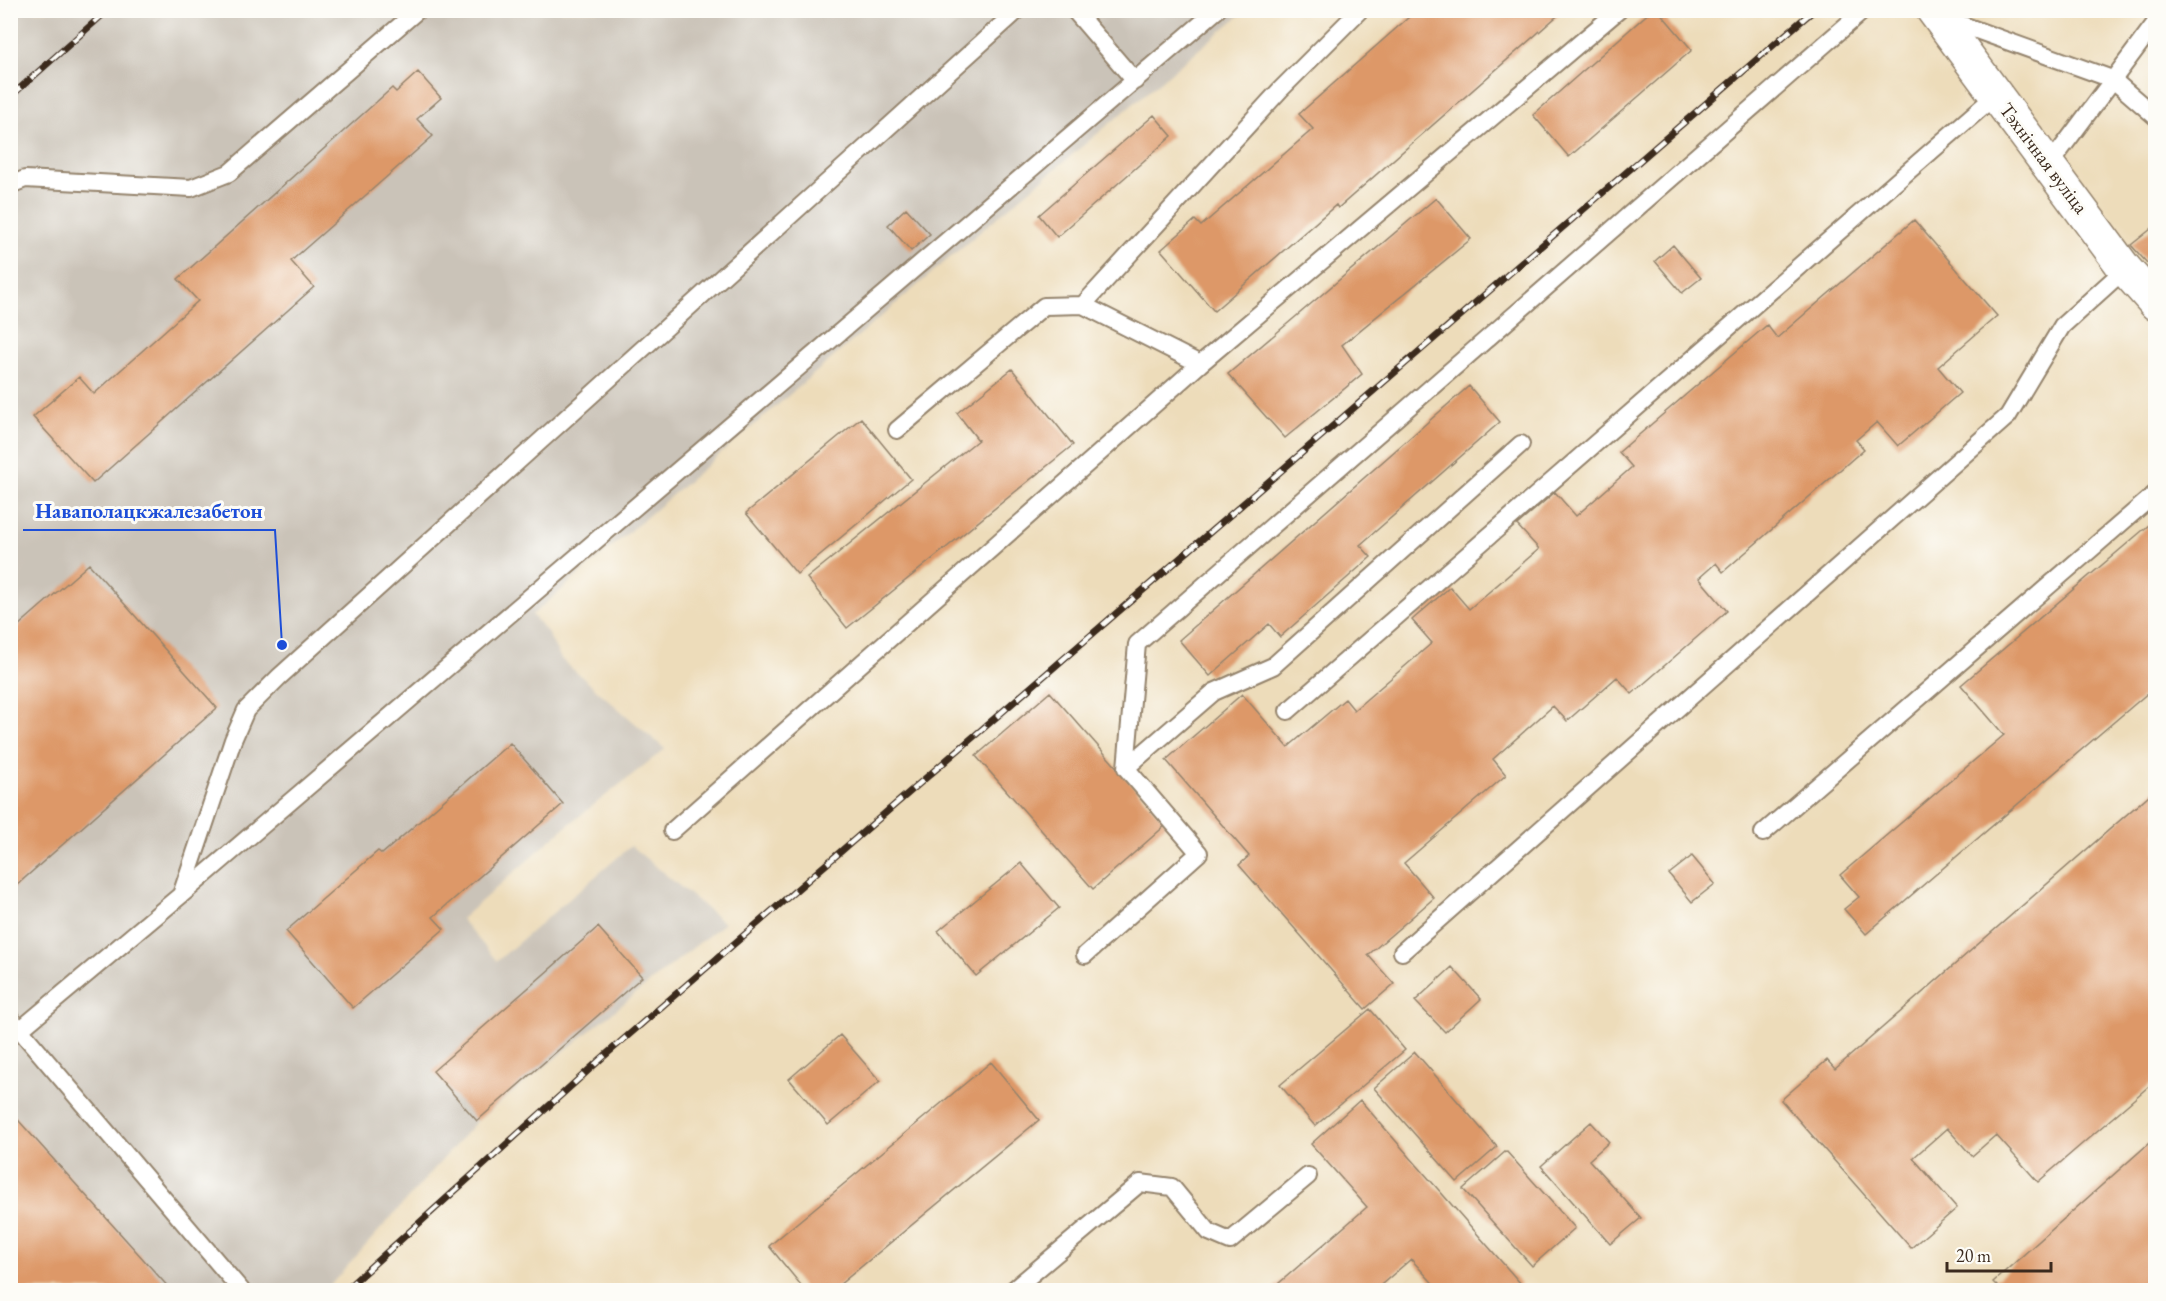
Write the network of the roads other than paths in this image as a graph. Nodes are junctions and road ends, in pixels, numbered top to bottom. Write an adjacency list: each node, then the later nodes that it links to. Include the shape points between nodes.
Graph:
1 (418, 10): 15 (lane, via 229,173 190,188 25,179)
2 (1017, 10): 27 (lane, via 246,710)
3 (1074, 10): 11 (lane)
4 (1217, 10): 11 (lane)
5 (1359, 10): 18 (lane, via 1280,90)
6 (1619, 10): 19 (lane)
7 (1864, 10): 24 (lane, via 1137,644)
8 (1935, 13): 10 (lane); 12 (street, Тэхнічная вуліца)
9 (2156, 22): 10 (lane)
10 (2112, 79): 13 (lane); 14 (lane)
11 (1134, 81): 27 (lane)
12 (1997, 94): 14 (street, Тэхнічная вуліца); 23 (lane)
13 (2156, 117)
14 (2050, 164): 16 (street, Тэхнічная вуліца)
15 (10, 185)
16 (2126, 269): 17 (street, Тэхнічная вуліца); 28 (lane, via 2062,326 2008,416)
17 (2156, 304)
18 (1083, 305): 19 (lane); 20 (lane, via 1044,306)
19 (1200, 364): 25 (lane)
20 (897, 430)
21 (1521, 444): 24 (lane, via 1273,666 1214,692)
22 (2156, 493): 26 (lane)
23 (1288, 711)
24 (1126, 768): 29 (lane, via 1199,853)
25 (672, 831)
26 (1763, 832)
27 (181, 895): 30 (lane)
28 (1402, 952)
29 (1085, 954)
30 (16, 1023): 32 (lane)
31 (1308, 1176): 33 (lane, via 1230,1241 1209,1232 1172,1187 1140,1183)
32 (242, 1290)
33 (1013, 1290)

